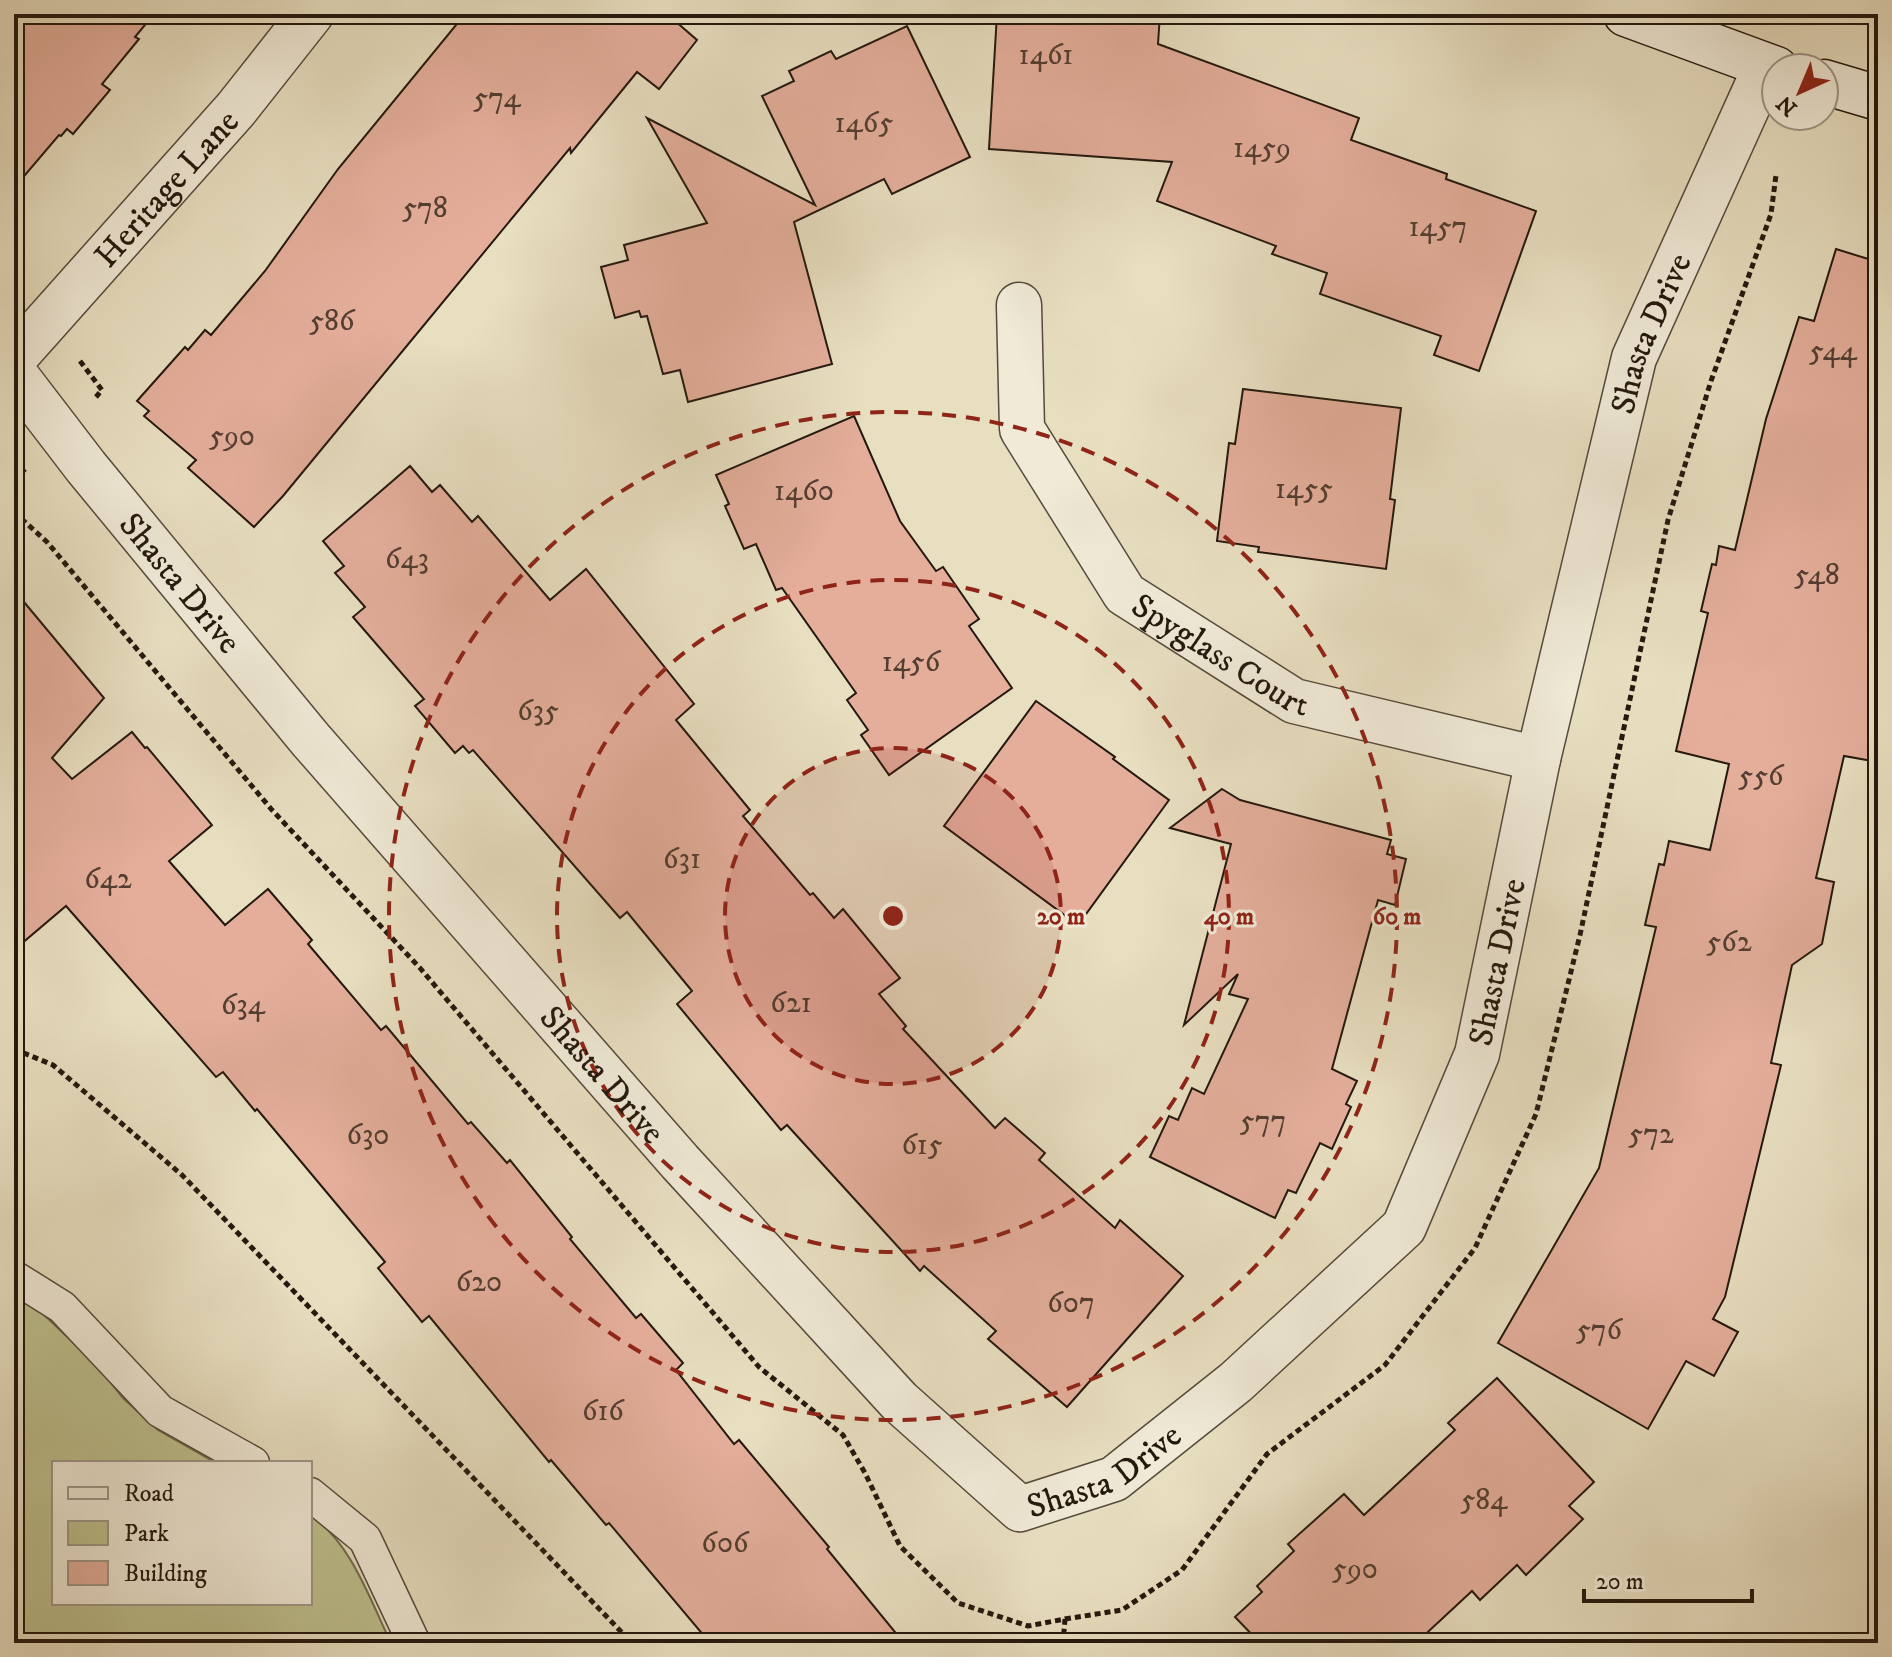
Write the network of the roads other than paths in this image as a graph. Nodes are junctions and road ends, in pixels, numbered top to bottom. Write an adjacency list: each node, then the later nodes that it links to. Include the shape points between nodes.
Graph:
1 (311, 14): 8 (street, Heritage Lane, via 236,109)
2 (1626, 14): 3 (street)
3 (1760, 63)
4 (1840, 87): 6 (street)
5 (1760, 90): 10 (street, Shasta Drive, via 1634,358)
6 (1878, 98)
7 (1019, 305): 10 (street, Spyglass Court, via 1022,429 1125,594 1294,701)
8 (14, 358)
9 (14, 373): 10 (street, Shasta Drive, via 310,739 680,1162 899,1401 1020,1509 1114,1479 1236,1382 1404,1227 1477,1054)
10 (1538, 759)
11 (14, 1277): 12 (lane, via 62,1307 160,1411)
12 (249, 1461)
13 (312, 1496): 14 (lane, via 365,1539)
14 (414, 1643)

